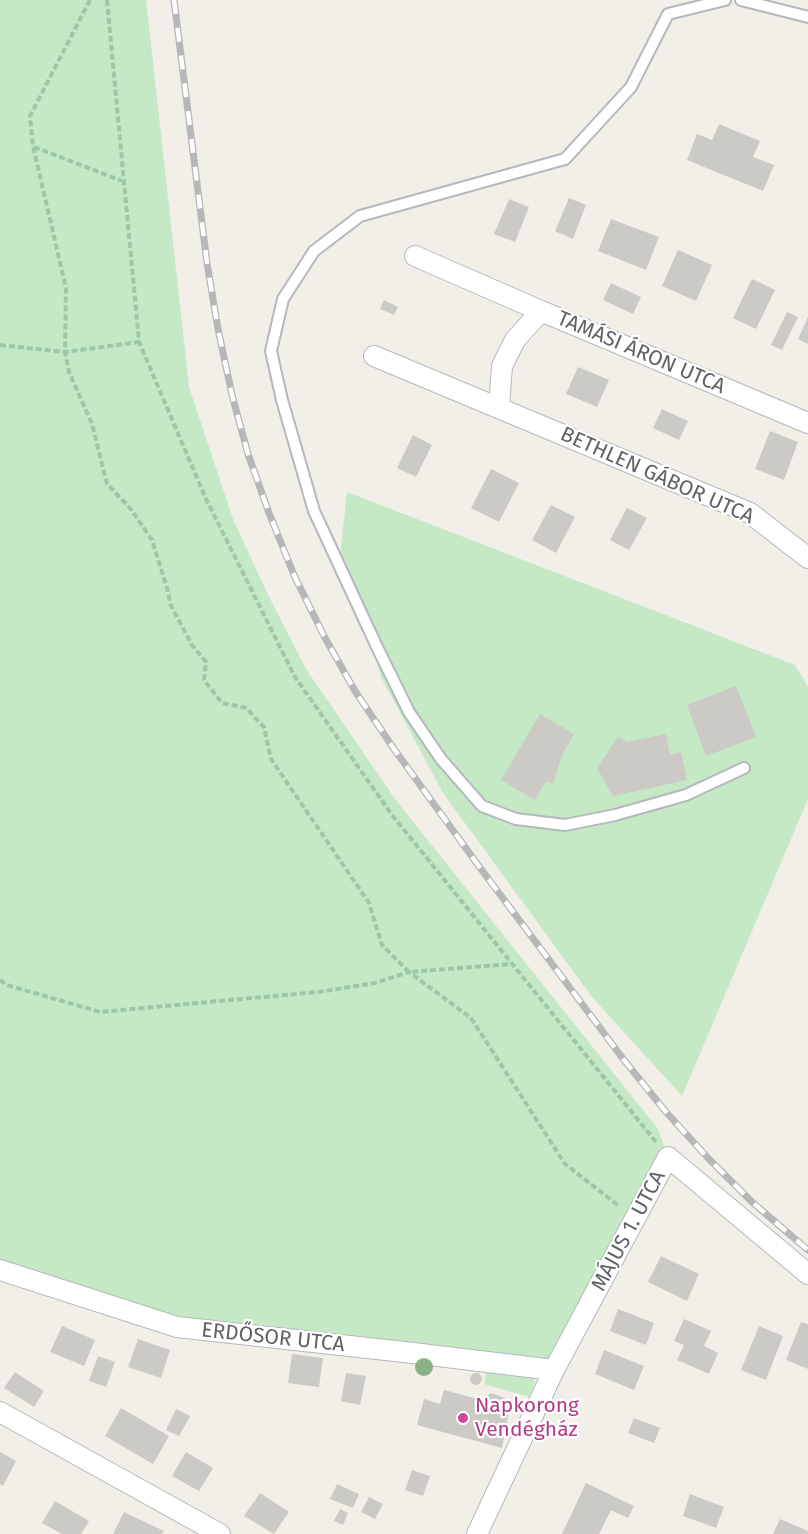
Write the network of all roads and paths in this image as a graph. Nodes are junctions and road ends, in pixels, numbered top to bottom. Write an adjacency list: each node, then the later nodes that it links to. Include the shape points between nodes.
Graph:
1 (90, 0): 6 (path, via 30,116)
2 (107, 0): 7 (path)
3 (725, 0): 17 (lane, via 668,14 631,87 565,159 360,216 323,244 314,251 283,298 272,351 314,511 362,616 409,711 441,759 482,806 516,819 565,825 686,795)
4 (741, 0): 5 (lane)
5 (808, 17)
6 (33, 146): 7 (path); 12 (path, via 66,288)
7 (123, 181): 10 (path)
8 (415, 256): 9 (street)
9 (541, 311): 14 (street, TAMÁSI ÁRON UTCA, via 515,339 502,366); 15 (street, TAMÁSI ÁRON UTCA)
10 (140, 342): 12 (path); 18 (path, via 206,499 295,677 392,815)
11 (0, 345): 12 (path)
12 (65, 352): 19 (path, via 69,372 92,424 107,484 152,540 171,606 192,645 207,662 204,680 222,703 246,708 264,727 271,759 369,903 382,945)
13 (374, 356): 14 (street, BETHLEN GÁBOR UTCA)
14 (499, 407): 16 (street, BETHLEN GÁBOR UTCA, via 750,513)
15 (808, 423)
16 (808, 558)
17 (744, 768)
18 (512, 964): 19 (path); 21 (path)
19 (409, 972): 20 (path, via 375,983 318,993 100,1012); 22 (path, via 471,1018 565,1164)
20 (0, 980)
21 (668, 1157): 22 (street, MÁJUS 1. UTCA); 24 (street, MÁJUS 1. UTCA)
22 (635, 1219): 25 (street, MÁJUS 1. UTCA)
23 (0, 1270): 25 (street, ERDŐSOR UTCA, via 177,1327)
24 (808, 1274)
25 (554, 1370): 28 (street, MÁJUS 1. UTCA)
26 (0, 1412): 27 (street)
27 (220, 1534)
28 (477, 1534)

